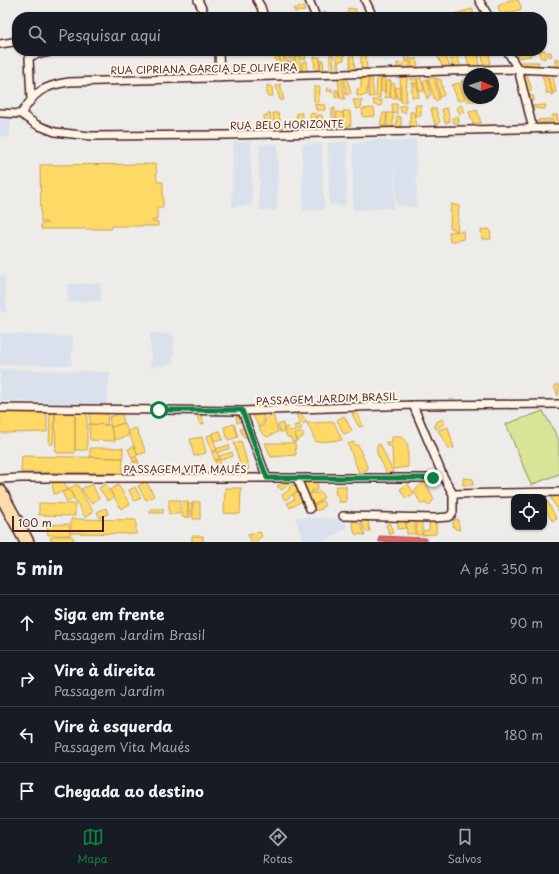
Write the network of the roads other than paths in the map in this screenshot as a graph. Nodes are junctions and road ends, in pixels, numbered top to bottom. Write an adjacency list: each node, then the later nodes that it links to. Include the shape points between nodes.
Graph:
1 (198, 0): 6 (street)
2 (257, 0): 7 (street)
3 (309, 0): 8 (street)
4 (365, 0): 9 (street)
5 (479, 0): 10 (street)
6 (204, 12)
7 (262, 12)
8 (314, 12)
9 (371, 12)
10 (485, 12)
11 (12, 42): 12 (street)
12 (0, 44)
13 (30, 56): 19 (street)
14 (219, 56): 18 (street)
15 (510, 56): 16 (street)
16 (518, 69): 17 (street, RUA CIPRIANA GARCIA DE OLIVEIRA); 18 (street, RUA CIPRIANA GARCIA DE OLIVEIRA); 23 (street)
17 (559, 71)
18 (220, 78): 19 (street, RUA CIPRIANA GARCIA DE OLIVEIRA, via 69,82 48,87)
19 (31, 99): 21 (street, RUA CIPRIANA GARCIA DE OLIVEIRA)
20 (0, 113): 21 (street)
21 (21, 114): 23 (street, RUA BELO HORIZONTE, via 37,125 56,132 90,136)
22 (559, 128): 23 (street, RUA BELO HORIZONTE)
23 (533, 129)
24 (413, 404): 25 (street, PASSAGEM JARDIM BRASIL); 27 (street, PASSAGEM JARDIM BRASIL); 28 (street)
25 (559, 404)
26 (0, 408): 27 (street, PASSAGEM JARDIM BRASIL)
27 (242, 410): 29 (street)
28 (443, 476): 30 (street, PASSAGEM VITA MAUÉS); 34 (street)
29 (267, 478): 30 (street, PASSAGEM VITA MAUÉS); 31 (street, PASSAGEM VITA MAUÉS)
30 (297, 478): 35 (street)
31 (0, 479)
32 (0, 492): 37 (highway)
33 (559, 492): 34 (street)
34 (453, 494): 36 (street, via 453,512 444,518)
35 (310, 509)
36 (342, 516)
37 (27, 542)

